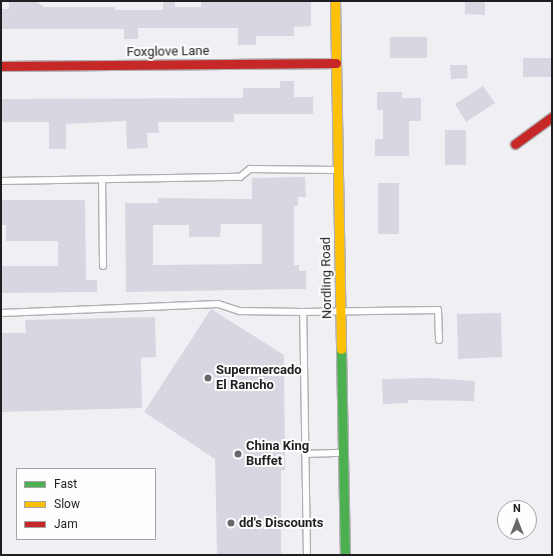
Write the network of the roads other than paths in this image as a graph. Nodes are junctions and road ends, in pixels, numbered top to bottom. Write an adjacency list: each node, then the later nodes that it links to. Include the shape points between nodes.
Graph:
1 (335, 1): 2 (street, Nordling Road)
2 (336, 63): 3 (street, Foxglove Lane); 6 (street, Nordling Road)
3 (1, 66)
4 (552, 117): 5 (street)
5 (515, 144)
6 (339, 170): 7 (lane, via 250,169 240,176); 11 (street, Nordling Road)
7 (102, 179): 8 (lane); 9 (lane)
8 (1, 181)
9 (103, 266)
10 (303, 312): 11 (lane); 12 (lane, via 240,311 218,304); 15 (lane)
11 (341, 312): 13 (lane, via 438,310); 14 (street, Nordling Road)
12 (1, 313)
13 (439, 340)
14 (343, 453): 15 (lane); 17 (street, Nordling Road)
15 (305, 454): 16 (lane)
16 (307, 555)
17 (345, 555)

